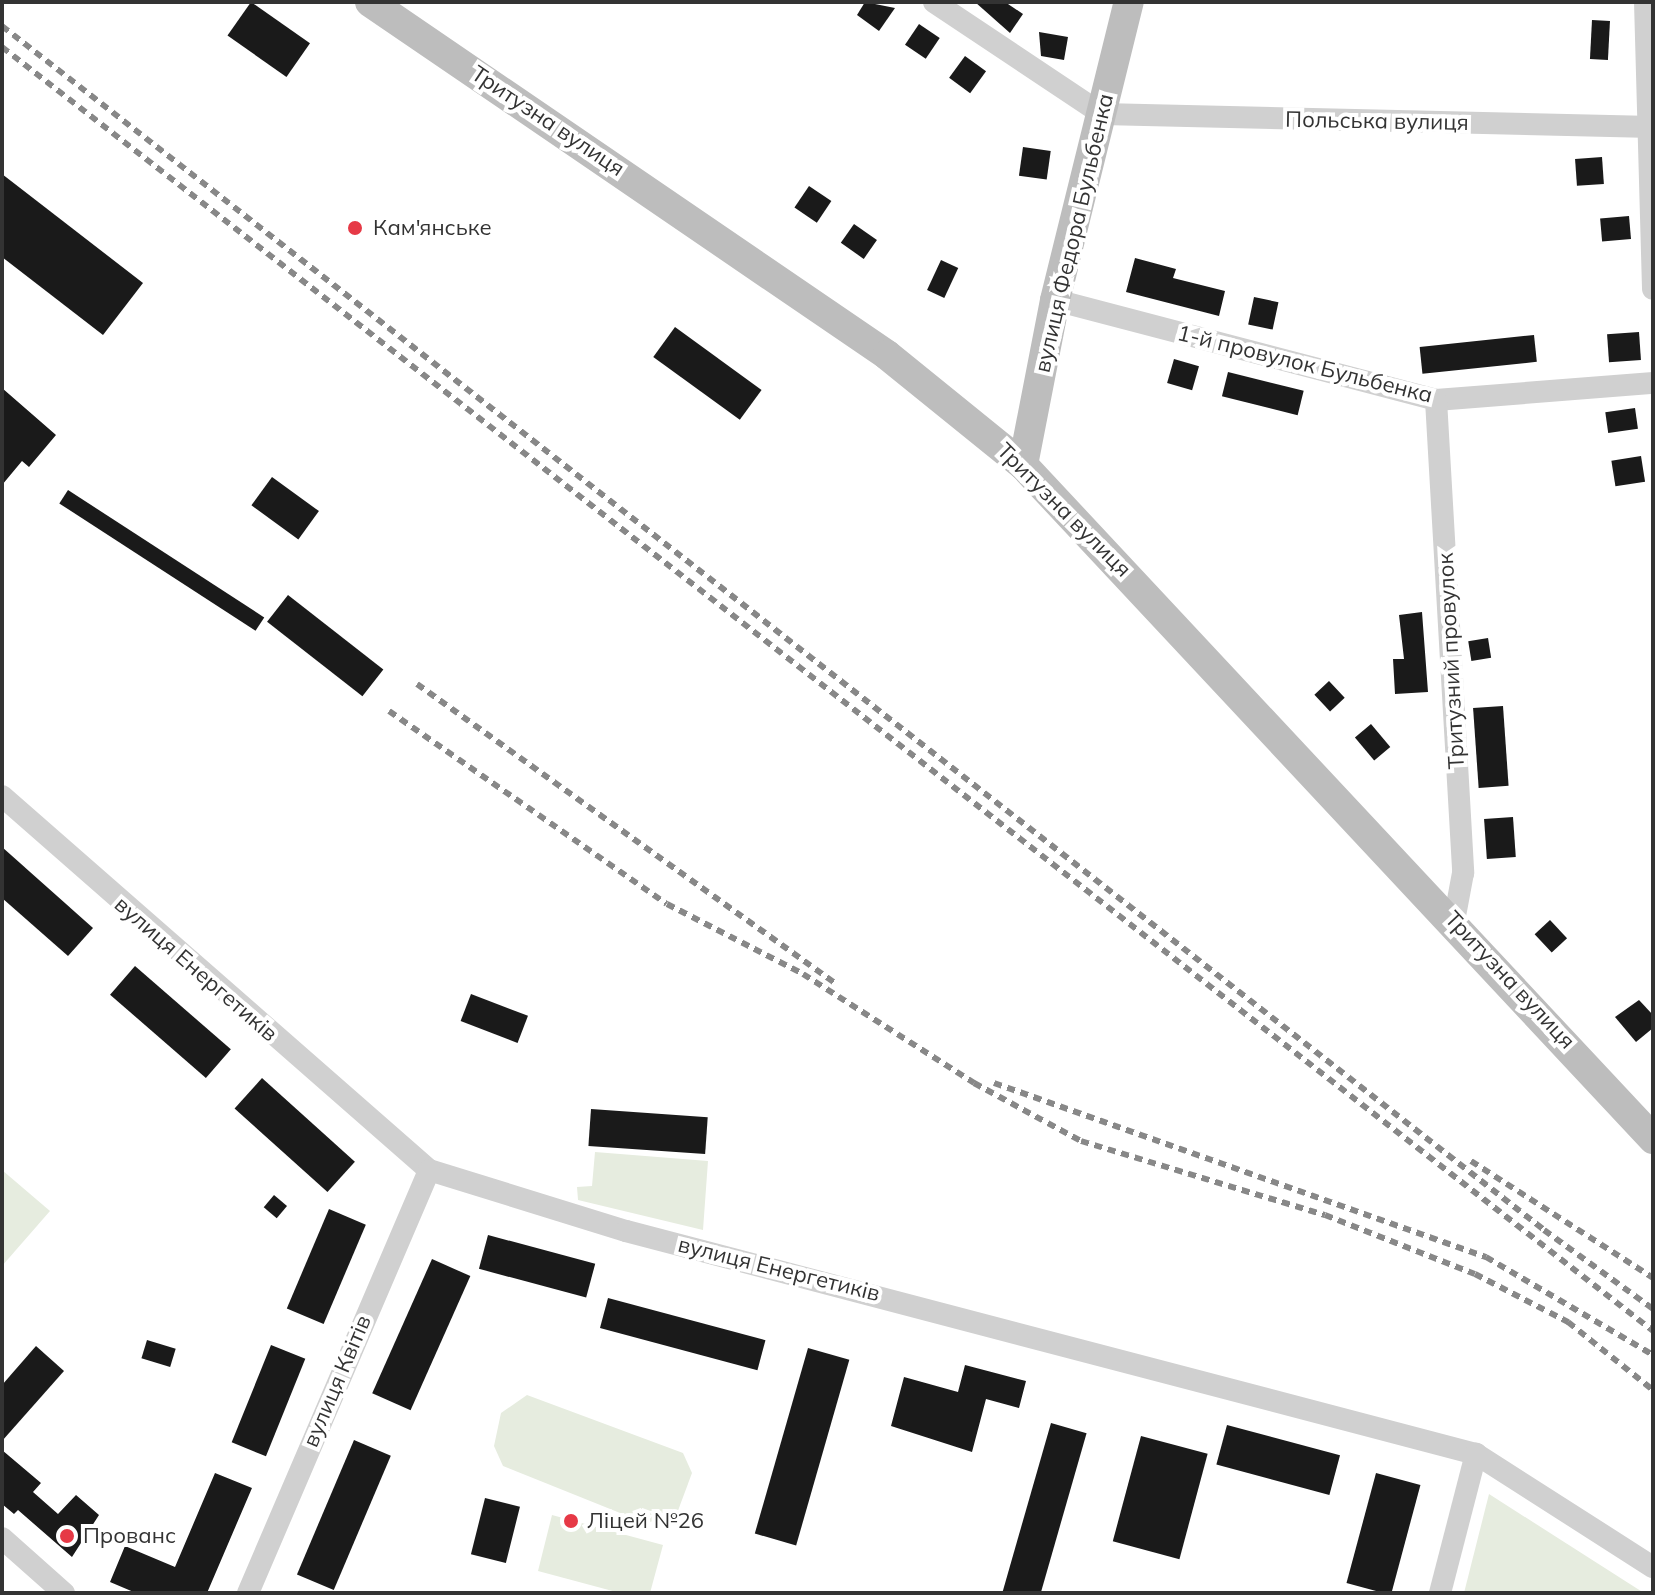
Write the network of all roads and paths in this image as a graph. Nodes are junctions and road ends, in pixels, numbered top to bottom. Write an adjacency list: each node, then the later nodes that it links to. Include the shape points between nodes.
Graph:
1 (370, 2): 11 (street, Тритузна вулиця, via 887,355)
2 (934, 2): 5 (street)
3 (1129, 2): 5 (street, вулиця Федора Бульбенка)
4 (1645, 2): 6 (street)
5 (1102, 114): 6 (street, Польська вулиця); 8 (street, вулиця Федора Бульбенка)
6 (1650, 127): 7 (street)
7 (1653, 289)
8 (1055, 300): 10 (street, 1-й провулок Бульбенка); 11 (street, вулиця Федора Бульбенка)
9 (1653, 383): 10 (street, 1-й провулок Бульбенка)
10 (1436, 400): 13 (street, Тритузний провулок, via 1463,873)
11 (1023, 465): 13 (street, Тритузна вулиця)
12 (2, 796): 15 (street, вулиця Енергетиків)
13 (1454, 921): 14 (street, Тритузна вулиця)
14 (1653, 1139)
15 (429, 1170): 16 (street, вулиця Енергетиків, via 626,1231); 20 (street, вулиця Квітів)
16 (1476, 1454): 18 (street, вулиця Енергетиків); 21 (street)
17 (2, 1538): 19 (street)
18 (1653, 1567)
19 (64, 1593)
20 (248, 1593)
21 (1440, 1593)

